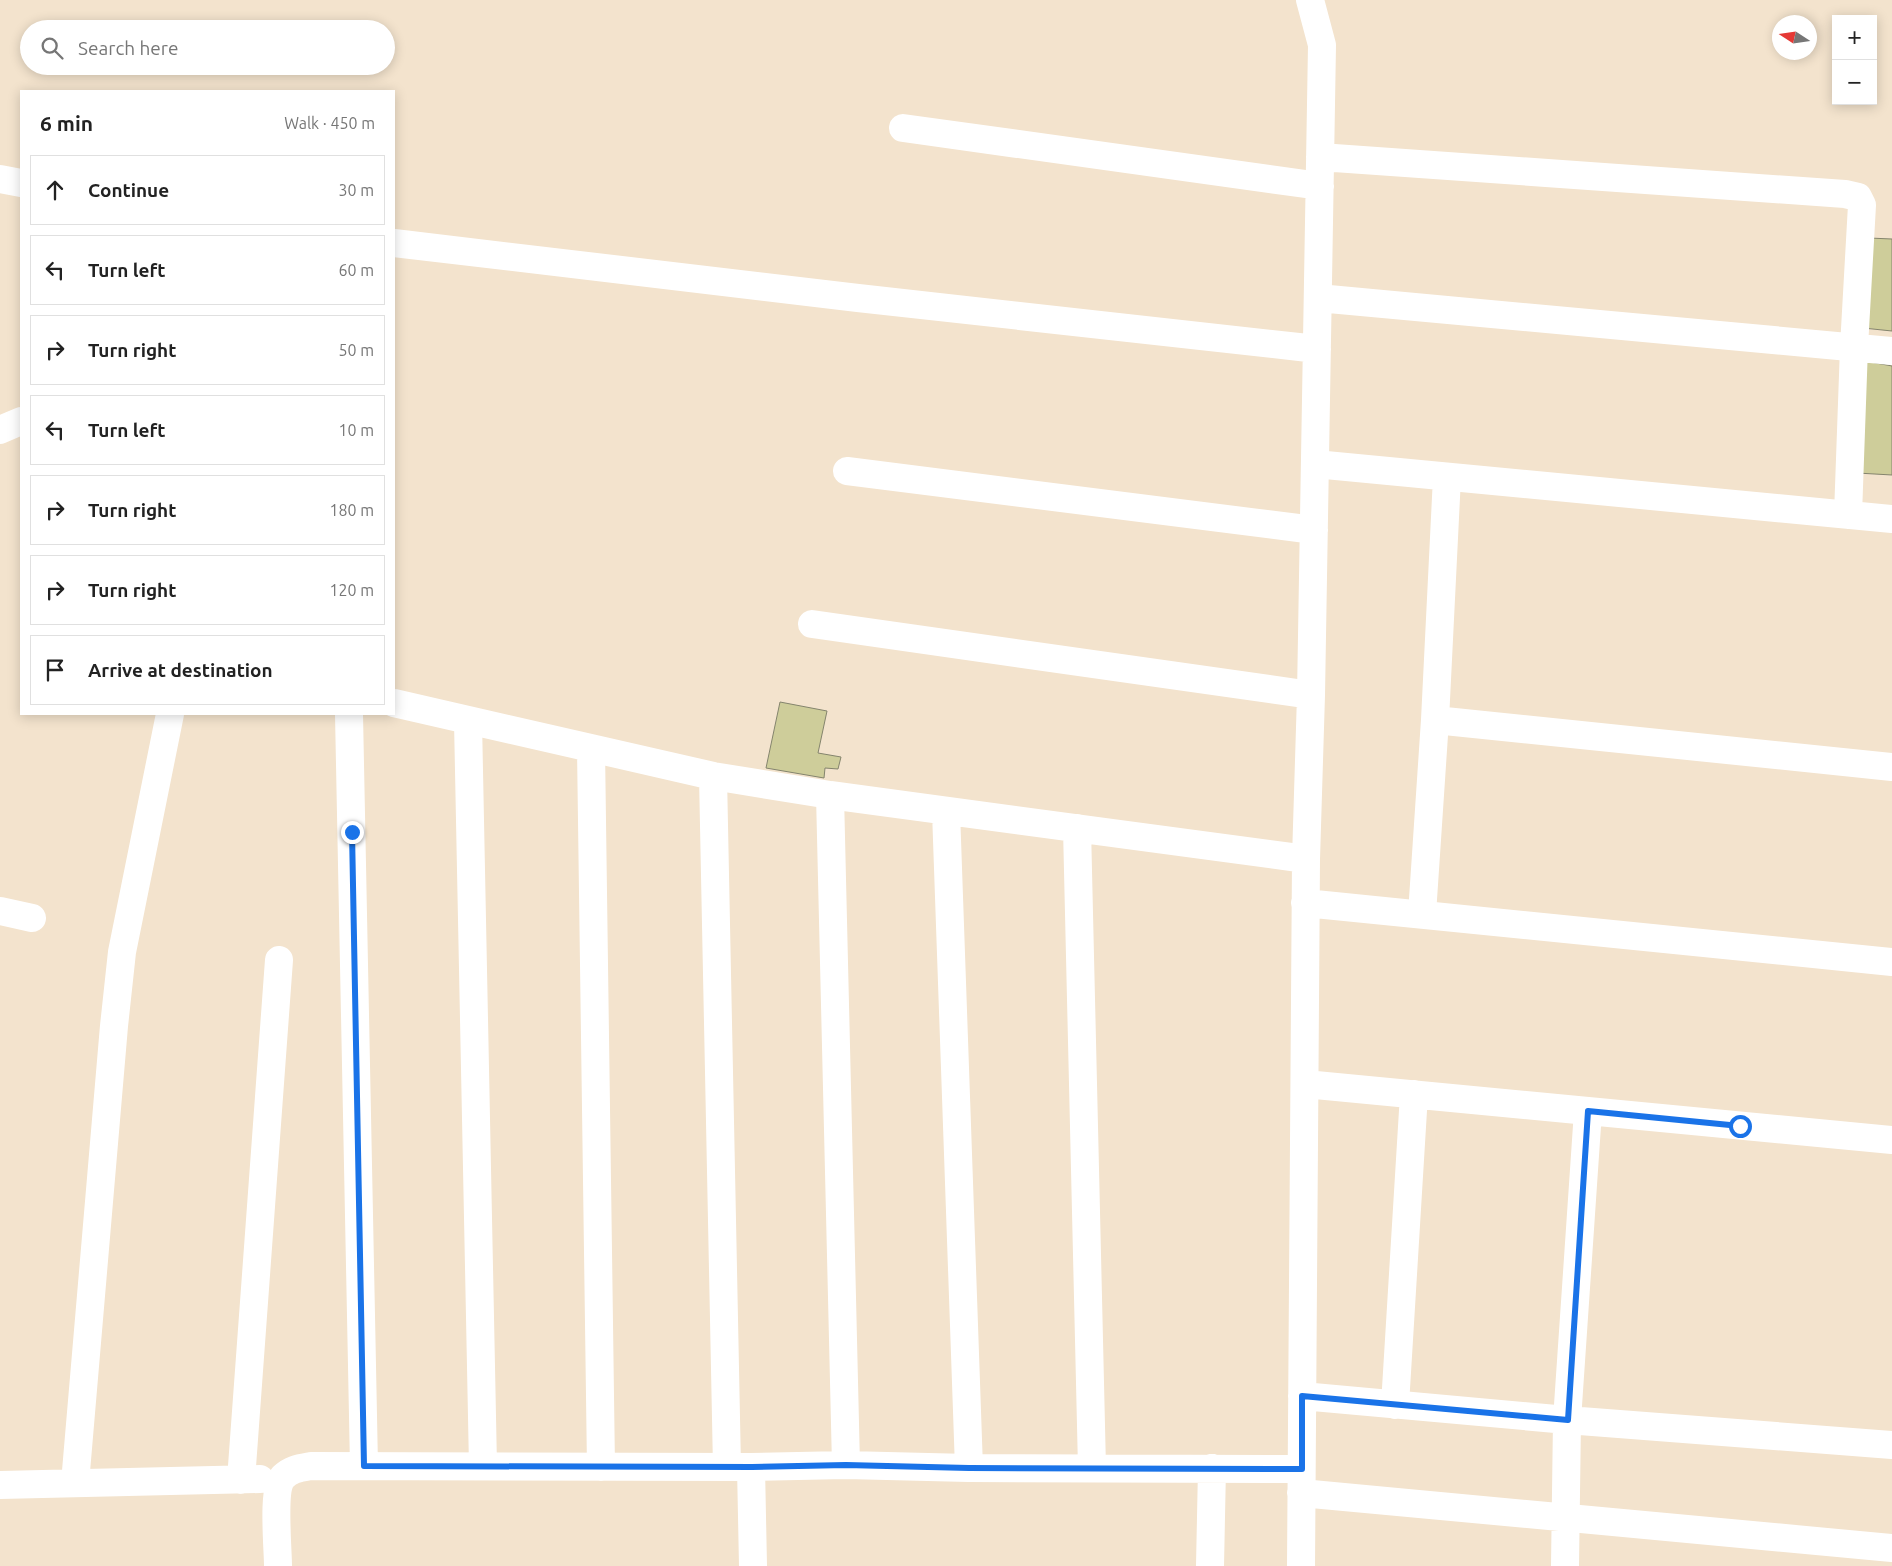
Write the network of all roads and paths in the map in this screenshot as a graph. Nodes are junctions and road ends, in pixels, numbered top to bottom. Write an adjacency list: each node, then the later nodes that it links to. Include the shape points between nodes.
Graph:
1 (1310, 0): 3 (street, via 1322,45)
2 (903, 128): 6 (street)
3 (1320, 156): 6 (street); 9 (street, via 1858,197 1862,205)
4 (0, 179): 5 (street)
5 (20, 183)
6 (1320, 186): 8 (street)
7 (395, 243): 10 (street)
8 (1318, 298): 9 (street); 10 (street)
9 (1854, 348): 11 (street); 17 (street)
10 (1316, 349): 14 (street)
11 (1892, 351)
12 (20, 421): 13 (street)
13 (0, 430)
14 (1315, 464): 16 (street); 19 (street)
15 (847, 471): 19 (street)
16 (1447, 477): 17 (street); 25 (street)
17 (1848, 515): 18 (street)
18 (1892, 520)
19 (1314, 530): 21 (street)
20 (812, 624): 21 (street)
21 (1311, 695): 33 (street)
22 (395, 703): 26 (street)
23 (170, 715): 59 (street, via 122,952)
24 (349, 715): 49 (street)
25 (1435, 720): 28 (street); 36 (street)
26 (468, 721): 27 (street); 50 (street)
27 (591, 749): 29 (street); 51 (street)
28 (1892, 767)
29 (713, 776): 30 (street); 52 (street)
30 (830, 795): 31 (street); 48 (street)
31 (946, 811): 32 (street); 53 (street)
32 (1076, 828): 33 (street); 54 (street)
33 (1306, 859): 34 (street)
34 (1306, 903): 36 (street); 40 (street)
35 (0, 911): 37 (street)
36 (1422, 914): 39 (street)
37 (32, 918)
38 (279, 960): 57 (street)
39 (1892, 962)
40 (1305, 1084): 41 (street); 44 (street)
41 (1414, 1094): 42 (street); 45 (street)
42 (1588, 1111): 43 (street); 46 (street)
43 (1892, 1140)
44 (1302, 1396): 45 (street); 58 (street)
45 (1395, 1405): 46 (street)
46 (1568, 1420): 47 (street); 61 (street)
47 (1892, 1445)
48 (846, 1465): 52 (street); 53 (street)
49 (364, 1466): 50 (street); 56 (street, via 311,1466 292,1470)
50 (483, 1466): 51 (street)
51 (601, 1467): 52 (street)
52 (739, 1467): 64 (street)
53 (969, 1468): 54 (street)
54 (1092, 1468): 55 (street)
55 (1212, 1468): 58 (street); 65 (street)
56 (281, 1479): 57 (street); 63 (street, via 277,1492)
57 (241, 1480): 59 (street)
58 (1301, 1481): 61 (street); 66 (street)
59 (75, 1483): 60 (street)
60 (0, 1485)
61 (1565, 1518): 62 (street); 67 (street)
62 (1892, 1548)
63 (278, 1566)
64 (753, 1566)
65 (1210, 1566)
66 (1300, 1566)
67 (1565, 1566)

